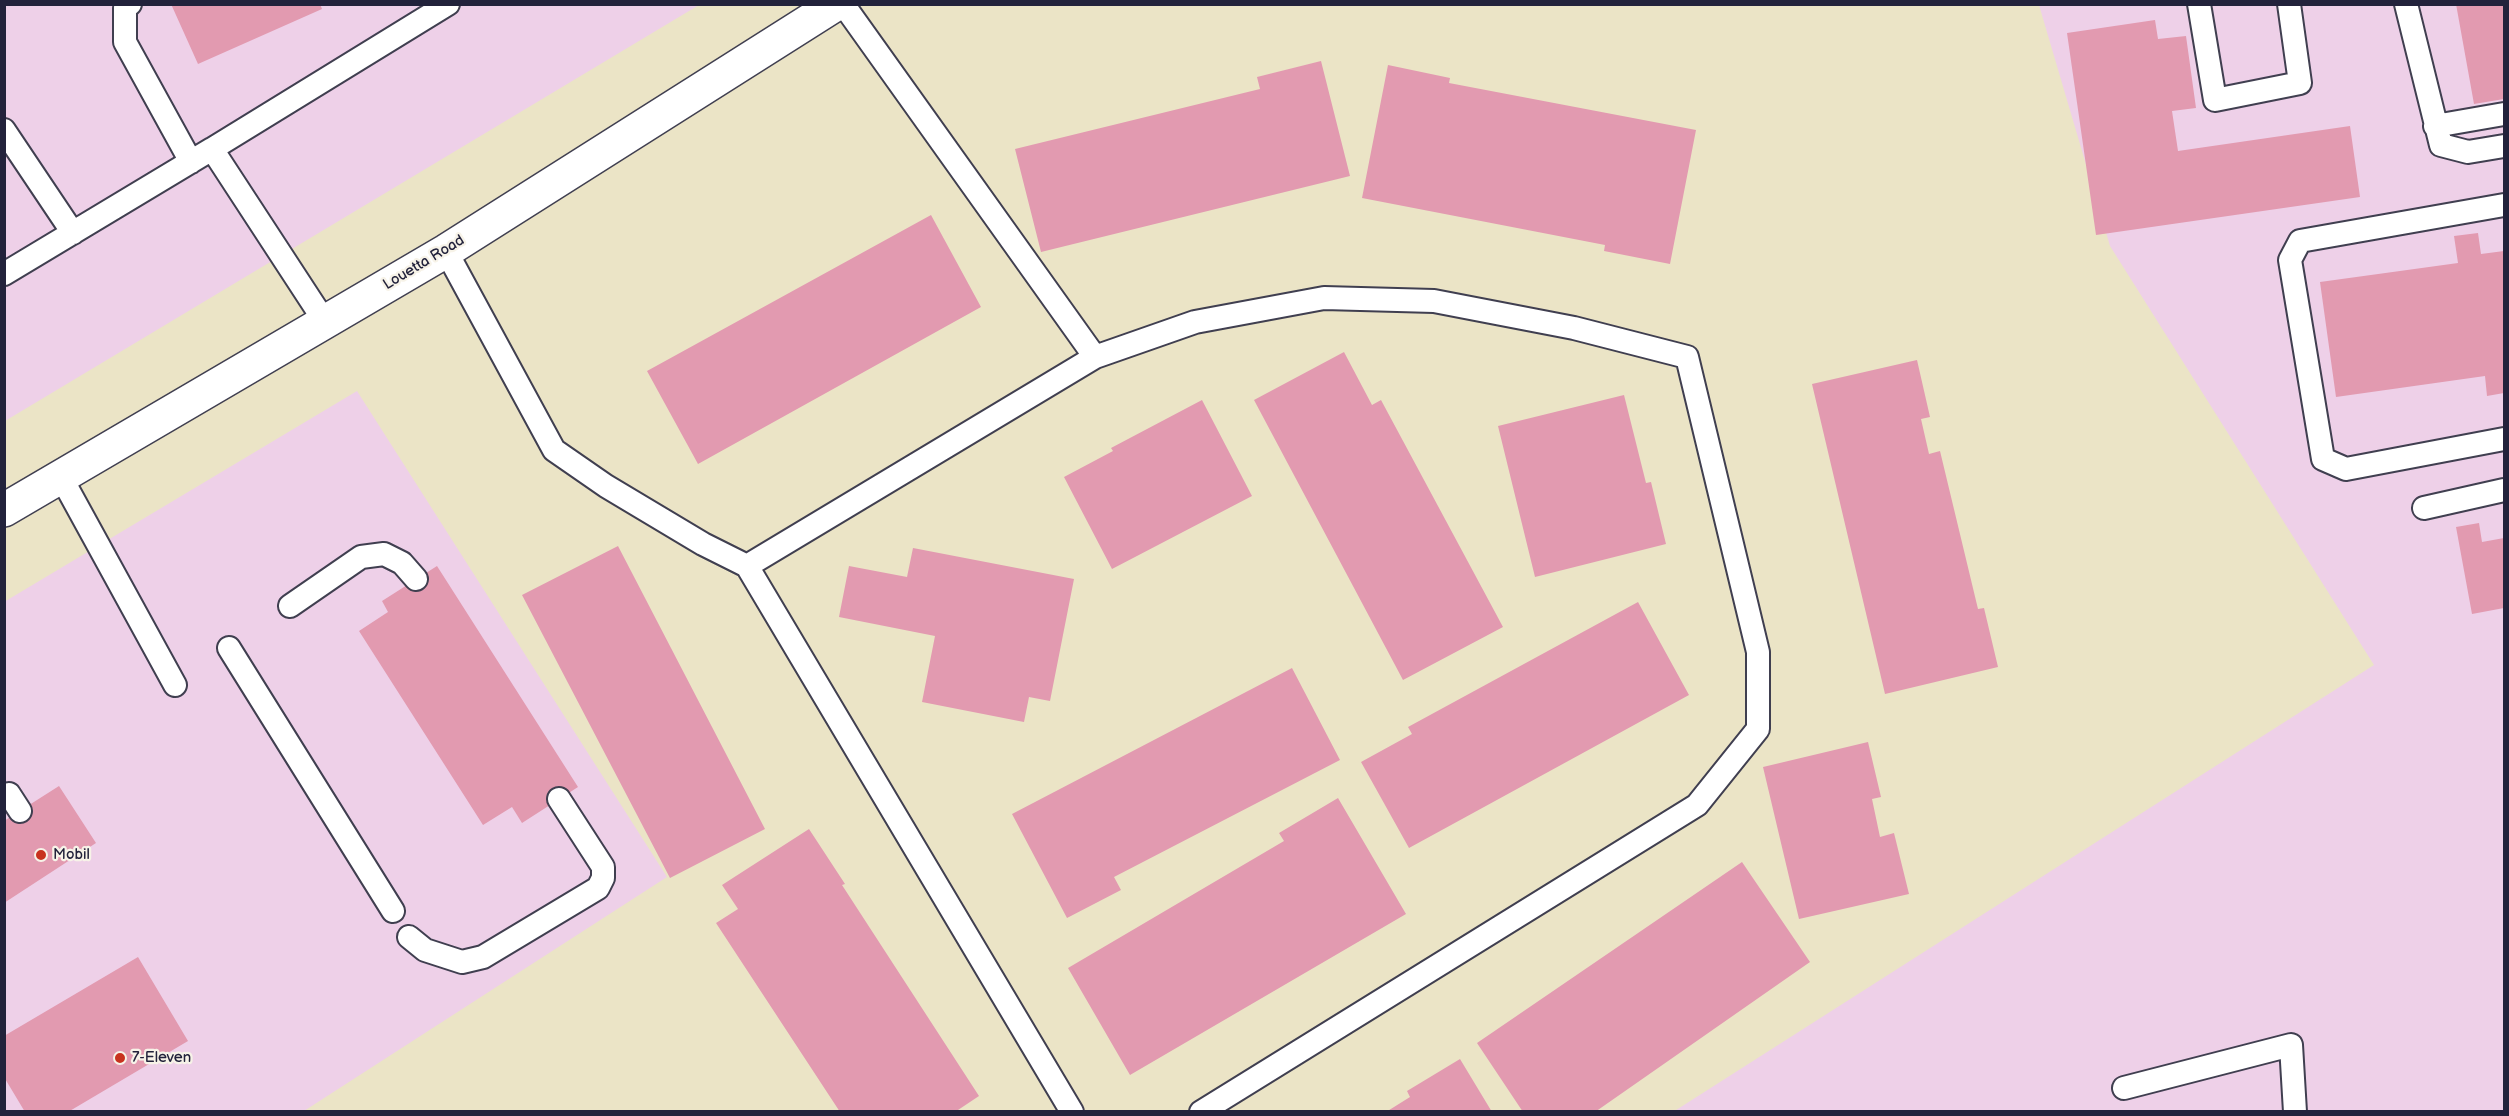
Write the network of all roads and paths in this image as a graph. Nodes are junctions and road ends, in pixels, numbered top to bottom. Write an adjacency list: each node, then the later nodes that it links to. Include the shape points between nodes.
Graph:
1 (836, 4): 16 (main road, Louetta Road)
2 (843, 4): 19 (lane)
3 (2199, 4): 4 (lane, via 2215,100 2300,83)
4 (2289, 4)
5 (2406, 4): 9 (lane)
6 (127, 6): 13 (lane, via 125,42)
7 (443, 6): 12 (lane)
8 (2505, 114): 9 (lane)
9 (2435, 126): 11 (lane, via 2441,145 2468,152)
10 (4, 130): 15 (lane)
11 (2505, 146)
12 (212, 149): 13 (lane); 18 (lane)
13 (191, 162): 15 (lane)
14 (2505, 205): 20 (lane, via 2300,241 2290,260 2323,459 2346,469)
15 (73, 233): 17 (lane)
16 (446, 251): 18 (main road, Louetta Road); 25 (lane, via 554,450 606,486)
17 (4, 273)
18 (325, 322): 21 (main road, Louetta Road)
19 (1095, 357): 25 (lane); 35 (lane, via 1195,322 1324,298 1434,301 1574,328 1687,357 1758,652 1758,729 1697,805)
20 (2505, 439)
21 (62, 477): 24 (main road, Louetta Road); 29 (lane)
22 (2505, 490): 23 (lane)
23 (2424, 508)
24 (4, 510)
25 (747, 566): 34 (lane)
26 (416, 579): 27 (lane, via 402,563 384,554 361,556)
27 (290, 606)
28 (229, 648): 31 (lane)
29 (175, 685)
30 (559, 799): 32 (lane, via 603,867 598,888 483,957 462,962 425,950)
31 (393, 911)
32 (409, 937)
33 (2124, 1088): 36 (lane, via 2291,1046)
34 (1072, 1112)
35 (1201, 1112)
36 (2295, 1112)

